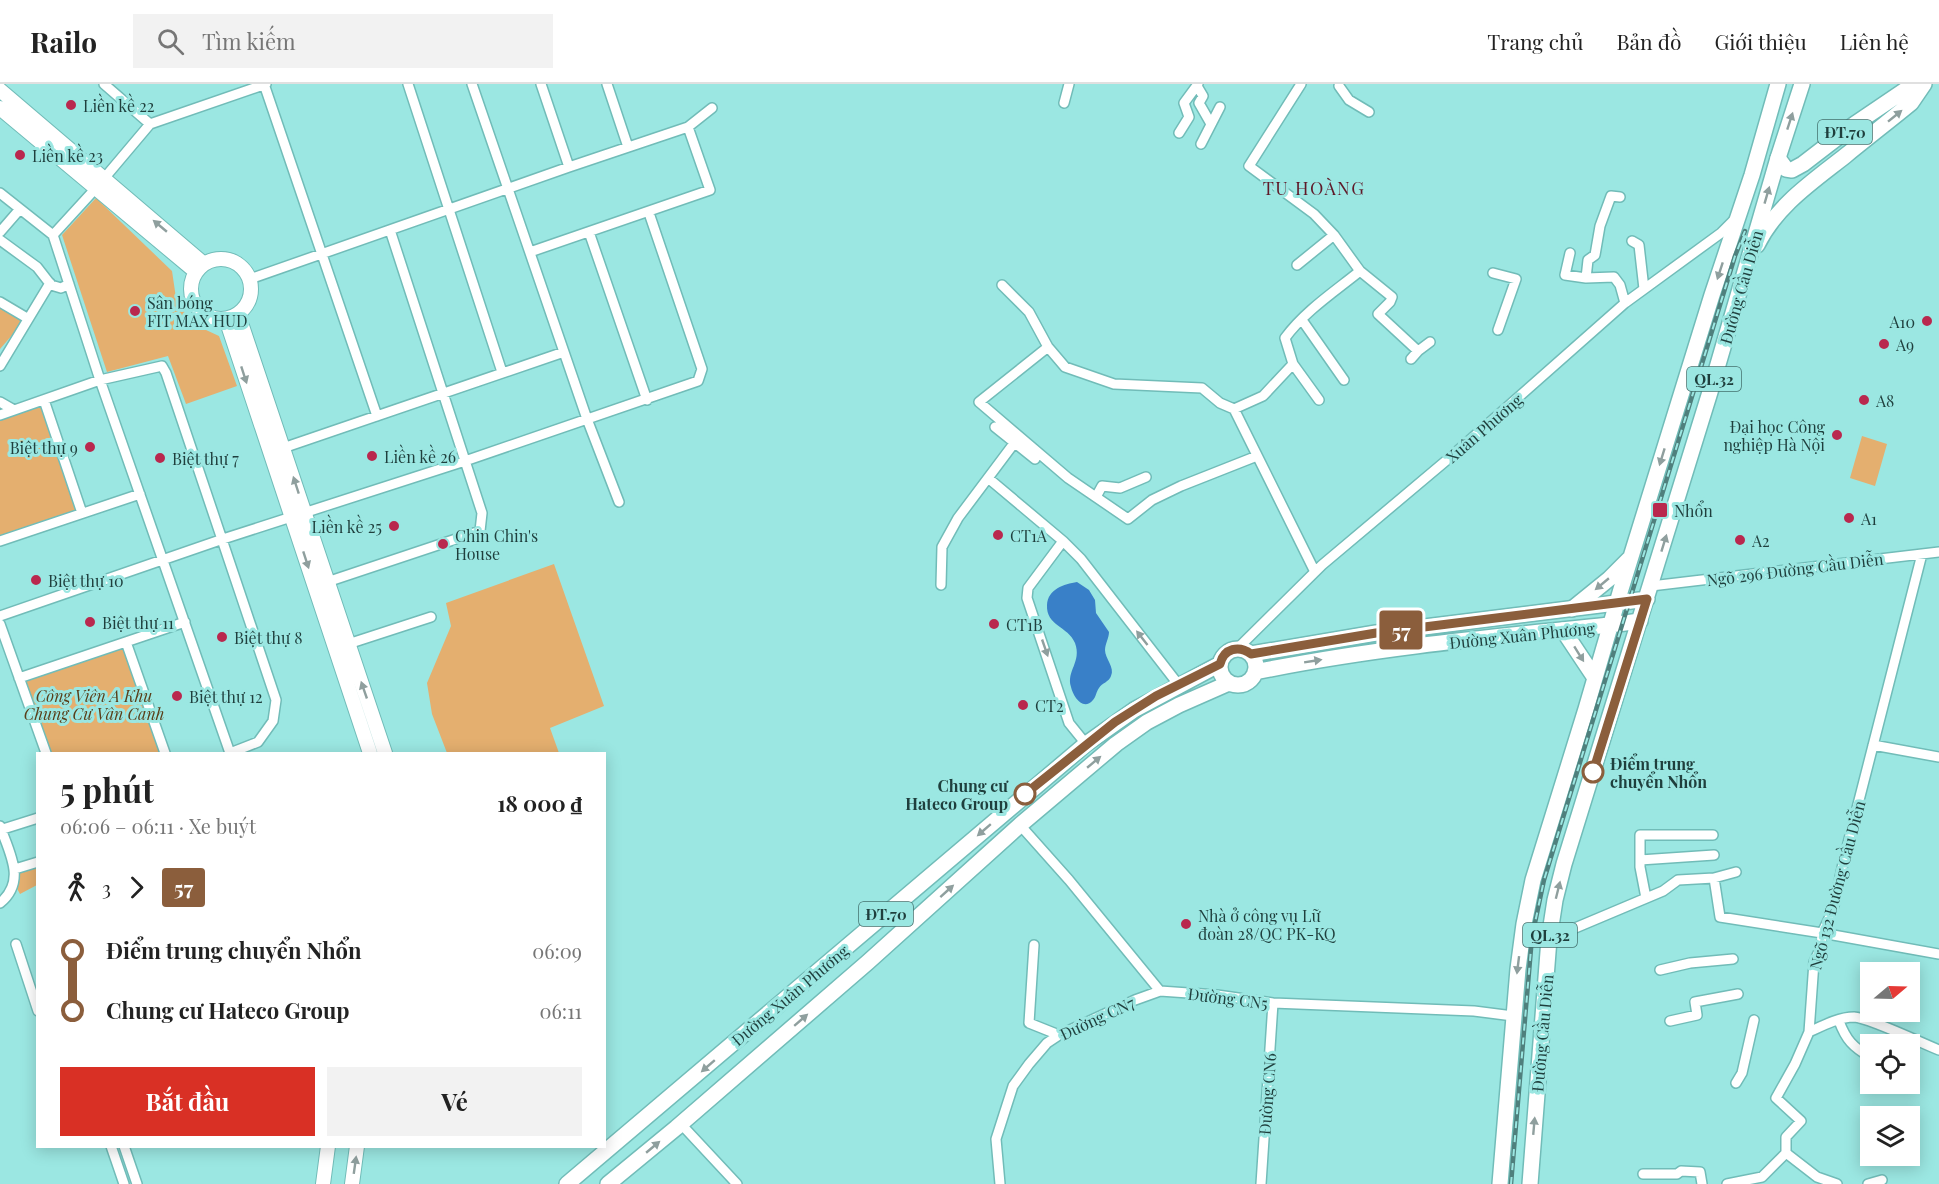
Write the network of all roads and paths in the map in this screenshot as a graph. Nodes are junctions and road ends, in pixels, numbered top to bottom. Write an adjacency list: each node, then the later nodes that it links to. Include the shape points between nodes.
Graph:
1 (104, 84): 21 (street)
2 (265, 84): 21 (street); 46 (street)
3 (408, 84): 34 (street)
4 (472, 84): 30 (street)
5 (541, 84): 28 (street)
6 (607, 84): 26 (street)
7 (1069, 84): 16 (street)
8 (1300, 84): 41 (street, via 1249,166 1314,214)
9 (1779, 84): 36 (main road, Đường Cầu Diễn / QL.32)
10 (1802, 84): 27 (main road, QL.32, one-way to 10)
11 (1914, 84): 27 (main road, ĐT.70, via 1792,170 1786,169)
12 (1924, 84): 47 (main road, one-way to 12, via 1764,230 1792,199 1911,103)
13 (1197, 85): 22 (street, via 1203,96 1199,103); 24 (street, via 1184,103 1189,117)
14 (1339, 85): 20 (street, via 1349,100)
15 (0, 90): 29 (main road)
16 (1064, 103)
17 (1220, 107): 22 (street)
18 (0, 108): 29 (main road)
19 (712, 108): 23 (street)
20 (1368, 112)
21 (150, 124): 29 (street)
22 (1211, 124): 25 (street)
23 (688, 128): 26 (street); 35 (street, via 710,190)
24 (1179, 133)
25 (1202, 144)
26 (628, 147): 28 (street)
27 (1778, 158): 47 (main road, Đường Cầu Diễn / QL.32, one-way to 27)
28 (569, 167): 30 (street)
29 (100, 183): 40 (street); 49 (main road)
30 (508, 189): 34 (street); 44 (street)
31 (0, 193): 33 (street)
32 (1620, 197): 52 (street, via 1611,196 1595,255 1588,260)
33 (20, 209): 38 (street); 40 (street)
34 (448, 209): 37 (street); 71 (street)
35 (649, 213): 39 (street); 75 (street, via 702,369 698,381)
36 (1737, 217): 57 (street, Xuân Phương); 102 (main road, Đường Cầu Diễn / QL.32, one-way to 102)
37 (390, 230): 46 (street); 74 (street)
38 (0, 232)
39 (590, 232): 44 (street); 75 (street)
40 (53, 235): 55 (street)
41 (1334, 235): 48 (street); 50 (street)
42 (0, 240): 54 (street, via 38,267)
43 (1632, 242): 57 (street, via 1639,245)
44 (530, 252): 67 (street)
45 (1569, 253): 52 (street, via 1565,275)
46 (322, 254): 53 (street); 82 (street)
47 (1750, 258): 107 (main road, Đường Cầu Diễn / QL.32, one-way to 47)
48 (1297, 265)
49 (200, 268): 53 (main road, via 220,259 230,260); 60 (main road, via 191,288 195,305 208,316)
50 (1360, 271): 62 (street); 66 (street, via 1392,297 1378,314)
51 (1493, 273): 63 (street, via 1516,279)
52 (1586, 278): 59 (street, via 1614,277)
53 (250, 279): 60 (main road, via 247,305)
54 (50, 283): 55 (street, via 57,288); 61 (street)
55 (69, 284): 72 (street)
56 (1002, 285): 65 (street, via 1029,312)
57 (1644, 289): 59 (street, Xuân Phương)
58 (0, 302): 61 (street)
59 (1625, 303): 104 (street, Xuân Phương)
60 (232, 316): 86 (main road); 96 (main road, one-way to 96)
61 (27, 318): 70 (street)
62 (1302, 320): 69 (street, via 1285,338); 73 (street)
63 (1498, 330)
64 (1430, 342): 66 (street)
65 (1048, 347): 79 (street, via 1065,367 1114,384 1202,388); 93 (street, via 979,402)
66 (1418, 351): 68 (street)
67 (564, 352): 71 (street); 83 (street)
68 (1411, 359)
69 (1293, 364): 77 (street); 79 (street, via 1263,396)
70 (0, 366)
71 (502, 372): 74 (street)
72 (100, 380): 76 (street); 92 (street); 97 (street, via 162,366)
73 (1344, 380)
74 (443, 393): 82 (street); 89 (street)
75 (646, 399): 83 (street)
76 (44, 400): 80 (street); 95 (street)
77 (1319, 400)
78 (0, 402): 80 (street)
79 (1234, 409): 87 (street)
80 (15, 410): 81 (street)
81 (0, 415)
82 (377, 416): 86 (street)
83 (587, 419): 89 (street); 94 (street)
84 (995, 427): 85 (street)
85 (1015, 442): 88 (street); 91 (street)
86 (284, 448): 96 (main road, one-way to 86)
87 (1257, 456): 93 (street, via 1152,500 1128,519); 104 (street)
88 (1035, 459)
89 (465, 461): 96 (street); 105 (street, via 482,513 480,531)
90 (1146, 477): 93 (street, via 1120,488 1102,486)
91 (988, 478): 99 (street); 106 (street, via 942,547)
92 (140, 494): 95 (street); 103 (street)
93 (1096, 497)
94 (619, 502)
95 (82, 513): 98 (street)
96 (298, 515): 97 (street); 105 (main road); 133 (main road, one-way to 133)
97 (223, 539): 103 (street); 132 (street, via 276,700 273,721 258,742)
98 (0, 541)
99 (1063, 541): 125 (street, one-way to 99); 126 (street, one-way to 126, via 1028,588 1028,598 1068,723)
100 (1939, 552): 101 (street, Ngõ 296 Đường Cầu Diễn)
101 (1922, 554): 107 (street, Ngõ 296 Đường Cầu Diễn); 127 (street, Ngõ 132 Đường Cầu Diễn)
102 (1631, 557): 108 (main road, Đường Cầu Diễn / QL.32); 109 (main road, one-way to 109)
103 (162, 560): 110 (street); 113 (street)
104 (1315, 572): 119 (street, Xuân Phương)
105 (327, 582): 118 (main road)
106 (941, 585)
107 (1649, 592): 108 (main road, Đường Xuân Phương); 112 (main road, Đường Cầu Diễn / QL.32)
108 (1617, 603): 109 (main road, Đường Xuân Phương); 115 (main road, Đường Cầu Diễn / QL.32)
109 (1572, 609): 119 (main road, Đường Xuân Phương)
110 (0, 616)
111 (431, 617): 118 (street)
112 (1640, 621): 115 (main road, Đường Xuân Phương); 148 (main road, Đường Cầu Diễn / QL.32, one-way to 112, via 1564,864)
113 (185, 622): 117 (street); 131 (street)
114 (0, 624): 122 (street)
115 (1610, 625): 116 (main road, Đường Xuân Phương); 123 (main road, Đường Cầu Diễn / QL.32)
116 (1563, 630): 121 (main road, Đường Xuân Phương, one-way to 116, via 1316,660); 123 (main road, one-way to 123)
117 (126, 642): 122 (street); 130 (street)
118 (348, 644): 128 (main road, one-way to 118)
119 (1244, 651): 120 (main road, via 1228,651); 121 (main road, via 1255,660)
120 (1220, 664): 124 (main road, via 1222,677); 125 (main road, Đường Xuân Phương / ĐT.70)
121 (1255, 672): 124 (main road, via 1243,684)
122 (19, 678): 129 (street)
123 (1595, 678): 158 (main road, Đường Cầu Diễn / QL.32, one-way to 158, via 1533,880)
124 (1229, 683): 136 (main road, Đường Xuân Phương / ĐT.70, one-way to 124, via 1131,733 1179,705)
125 (1178, 684): 126 (main road, Đường Xuân Phương / ĐT.70)
126 (1086, 744): 168 (main road, Đường Xuân Phương / ĐT.70, one-way to 168)
127 (1873, 745): 134 (street); 147 (street, Ngõ 132 Đường Cầu Diễn, via 1833,910)
128 (385, 751)
129 (46, 752)
130 (165, 752)
131 (230, 752)
132 (233, 752)
133 (370, 752)
134 (1939, 757)
135 (36, 819): 137 (street)
136 (1020, 825): 154 (street); 167 (main road, Đường Xuân Phương / ĐT.70, one-way to 136)
137 (0, 829): 142 (street)
138 (1713, 835): 140 (street, via 1640,835)
139 (1714, 855): 140 (street)
140 (1640, 860): 145 (street)
141 (36, 863): 142 (street)
142 (15, 869): 146 (street, via 14,883)
143 (1736, 872): 144 (street)
144 (1714, 878): 145 (street, via 1678,880); 147 (street, via 1720,917)
145 (1646, 898): 148 (street)
146 (0, 903)
147 (1822, 933): 151 (street); 162 (street, Ngõ 132 Đường Cầu Diễn, via 1814,962)
148 (1549, 939): 188 (main road, Đường Cầu Diễn / QL.32, one-way to 148)
149 (16, 944): 157 (street)
150 (1034, 945): 163 (street, via 1029,1023)
151 (1939, 954)
152 (1733, 959): 153 (street)
153 (1660, 970)
154 (1160, 991): 156 (street, Đường CN5, via 1217,994); 163 (street, Đường CN7)
155 (1738, 994): 160 (street, via 1695,1002 1697,1016)
156 (1273, 1003): 158 (street, Đường CN5); 186 (street, Đường CN6)
157 (36, 1005)
158 (1513, 1016): 187 (main road, Đường Cầu Diễn / QL.32)
159 (1754, 1020): 166 (street)
160 (1670, 1021)
161 (1839, 1021): 162 (street); 164 (street, via 1854,1017); 165 (street, via 1853,1046)
162 (1809, 1032): 174 (street, Ngõ 132 Đường Cầu Diễn, via 1776,1098 1801,1121 1786,1137)
163 (1059, 1035): 185 (street, Đường CN7, via 1047,1043 1013,1086 996,1139)
164 (1939, 1050)
165 (1860, 1051)
166 (1736, 1083)
167 (681, 1124): 183 (main road, Đường Xuân Phương / ĐT.70, one-way to 167); 184 (street)
168 (606, 1145)
169 (112, 1148): 179 (street)
170 (125, 1148): 180 (street)
171 (328, 1148): 181 (main road)
172 (357, 1148): 182 (main road, one-way to 172)
173 (599, 1151): 178 (main road, Đường Xuân Phương / ĐT.70)
174 (1786, 1153): 176 (street); 190 (street, via 1762,1177)
175 (1643, 1174): 189 (street, via 1700,1172)
176 (1815, 1180): 191 (street)
177 (1882, 1180): 192 (street)
178 (575, 1182)
179 (124, 1184)
180 (136, 1184)
181 (323, 1184)
182 (352, 1184)
183 (608, 1184)
184 (737, 1184)
185 (1000, 1184)
186 (1261, 1184)
187 (1500, 1184)
188 (1530, 1184)
189 (1702, 1184)
190 (1727, 1184)
191 (1837, 1184)
192 (1868, 1184)

